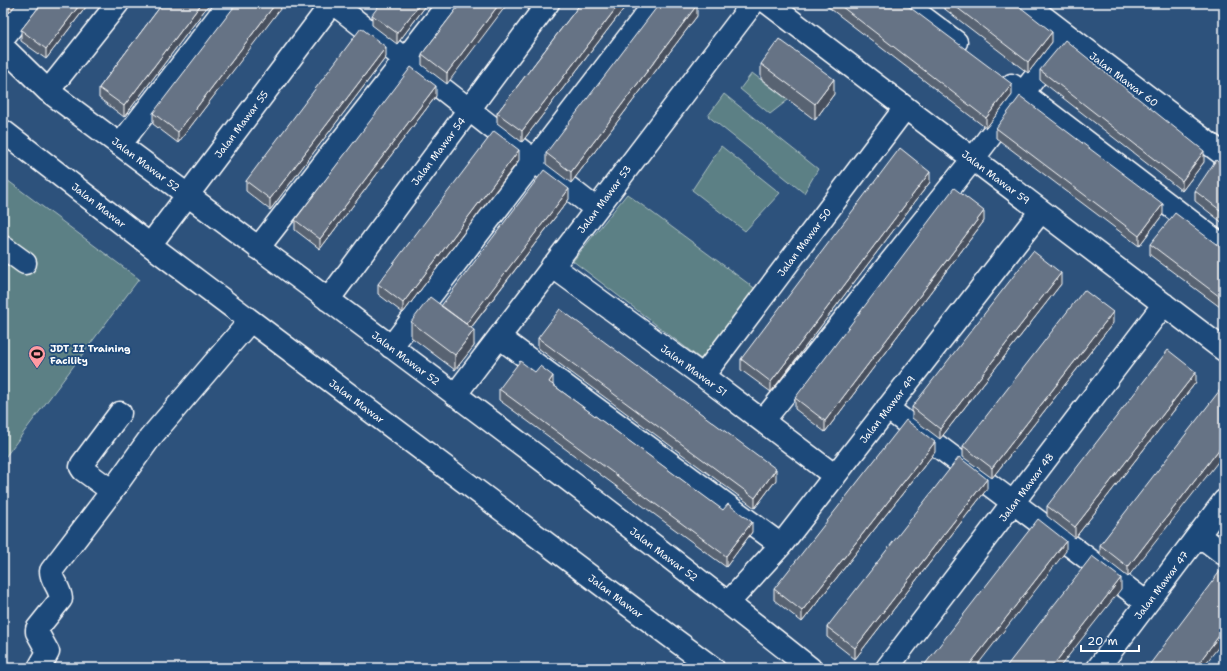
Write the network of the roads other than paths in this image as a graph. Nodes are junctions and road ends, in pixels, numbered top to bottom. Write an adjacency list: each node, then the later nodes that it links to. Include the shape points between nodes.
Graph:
1 (30, 3): 13 (street)
2 (118, 3): 18 (street)
3 (230, 3): 23 (street)
4 (333, 3): 16 (street); 27 (street, Jalan Mawar 55)
5 (449, 3): 16 (street)
6 (548, 3): 21 (street, Jalan Mawar 54)
7 (655, 3): 25 (street)
8 (752, 3): 28 (street, Jalan Mawar 53)
9 (768, 3): 20 (street, Jalan Mawar 59)
10 (904, 3): 15 (street)
11 (1025, 3): 12 (street, Jalan Mawar 60)
12 (1067, 35): 19 (street); 24 (street, Jalan Mawar 60)
13 (3, 38)
14 (3, 47): 18 (street, Jalan Mawar 52)
15 (973, 55)
16 (405, 59): 21 (street); 33 (street)
17 (998, 74): 19 (street)
18 (48, 91): 23 (street, Jalan Mawar 52)
19 (1023, 93): 26 (street); 32 (street)
20 (905, 108): 26 (street, Jalan Mawar 59); 42 (street, Jalan Mawar 50)
21 (469, 110): 25 (street); 36 (street, Jalan Mawar 54)
22 (3, 131): 30 (street, Jalan Mawar)
23 (120, 145): 27 (street, Jalan Mawar 52)
24 (1224, 155)
25 (534, 160): 28 (street); 40 (street)
26 (973, 160): 29 (street, Jalan Mawar 59); 46 (street)
27 (188, 196): 30 (street, Jalan Mawar 55); 33 (street, Jalan Mawar 52)
28 (596, 209): 35 (street, Jalan Mawar 53)
29 (1041, 211): 37 (street, Jalan Mawar 59); 44 (street, Jalan Mawar 49)
30 (150, 245): 38 (street, Jalan Mawar)
31 (3, 247): 34 (street)
32 (1224, 247)
33 (258, 248): 36 (street, Jalan Mawar 52)
34 (25, 262)
35 (552, 266): 39 (street, Jalan Mawar 53); 42 (street, Jalan Mawar 51)
36 (328, 300): 40 (street, Jalan Mawar 52)
37 (1164, 304): 41 (street, Jalan Mawar 59); 50 (street, Jalan Mawar 48)
38 (250, 321): 48 (street, via 150,438); 57 (street, Jalan Mawar)
39 (499, 337): 43 (street, Jalan Mawar 53); 52 (street)
40 (391, 347): 43 (street, Jalan Mawar 52)
41 (1224, 350)
42 (703, 376): 46 (street, Jalan Mawar 51)
43 (455, 395): 54 (street, Jalan Mawar 52)
44 (887, 408): 47 (street, Jalan Mawar 49); 50 (street)
45 (120, 413): 48 (street, via 81,467)
46 (763, 421): 47 (street, Jalan Mawar 51)
47 (835, 476): 52 (street, Jalan Mawar 49)
48 (112, 491): 56 (street, via 51,571 61,591 61,599 37,629 48,652)
49 (1224, 501): 51 (street, Jalan Mawar 47)
50 (1014, 503): 55 (street); 59 (street, Jalan Mawar 48)
51 (1199, 535): 53 (street); 55 (street, Jalan Mawar 47)
52 (781, 545): 54 (street, Jalan Mawar 49)
53 (1224, 554)
54 (728, 602): 58 (street, Jalan Mawar 52)
55 (1147, 603): 60 (street, Jalan Mawar 47)
56 (38, 668)
57 (713, 668)
58 (810, 668)
59 (887, 668)
60 (1098, 668)

